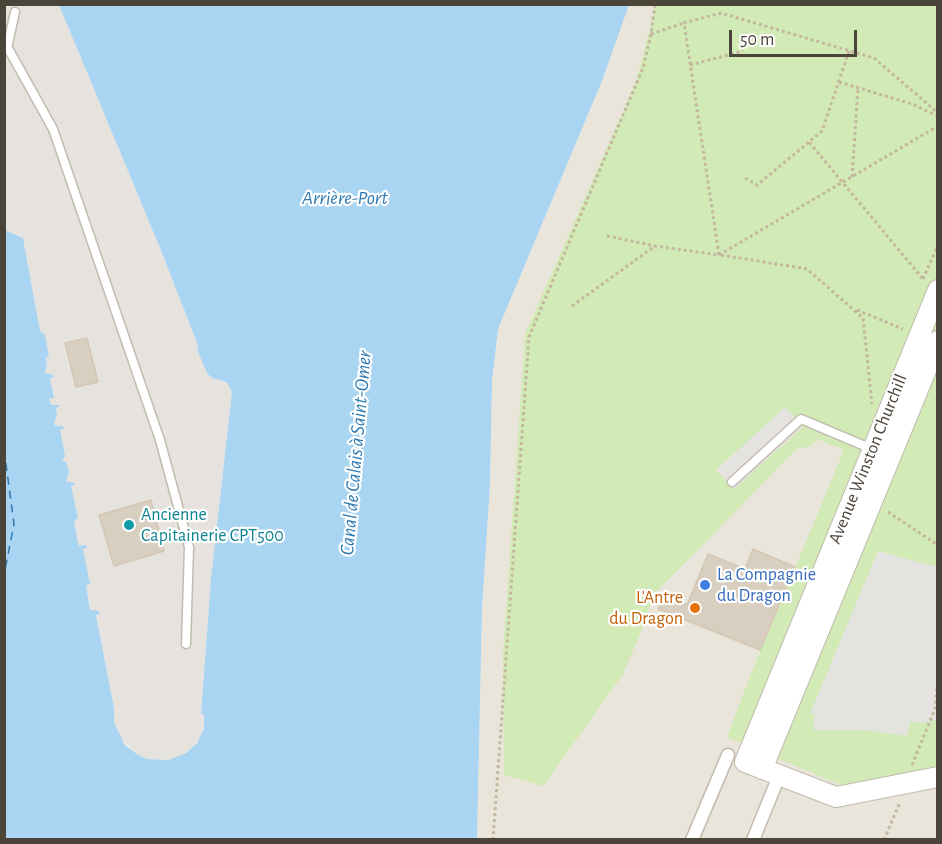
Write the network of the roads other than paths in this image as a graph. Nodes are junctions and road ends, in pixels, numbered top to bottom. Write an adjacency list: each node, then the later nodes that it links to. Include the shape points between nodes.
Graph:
1 (16, 8): 2 (lane); 3 (lane)
2 (4, 23)
3 (6, 42): 8 (lane, via 53,129 160,440 189,547)
4 (930, 285): 6 (street, Avenue Winston Churchill, via 918,336)
5 (938, 341): 9 (street, Avenue Winston Churchill)
6 (873, 449): 7 (lane, via 801,419); 9 (street, Avenue Winston Churchill)
7 (732, 482)
8 (186, 644)
9 (754, 766): 10 (street, via 836,797); 11 (street, Avenue Winston Churchill); 12 (street)
10 (938, 777)
11 (692, 840)
12 (753, 840)

